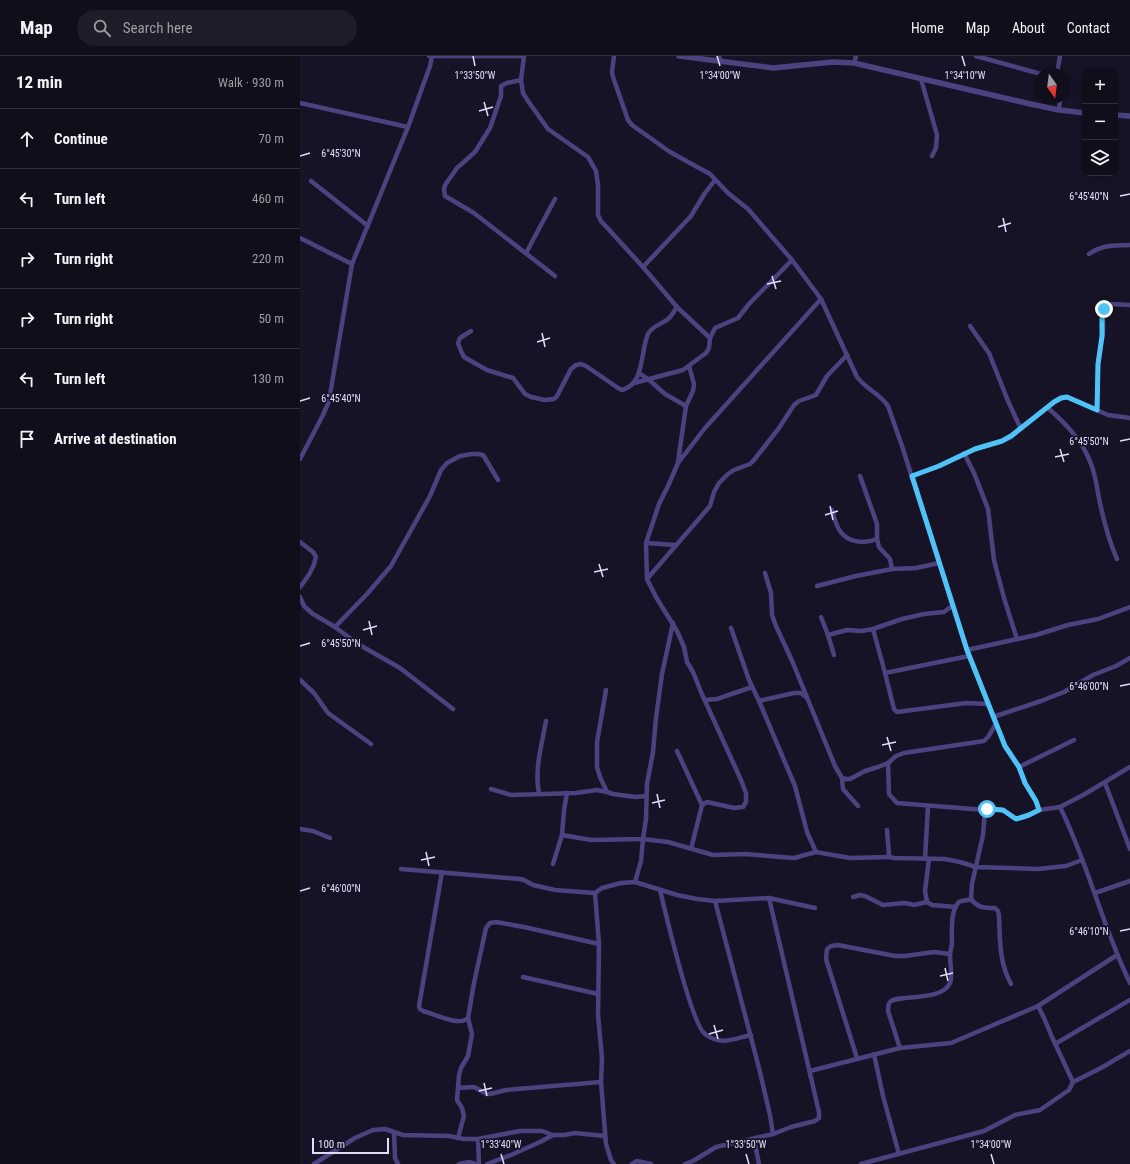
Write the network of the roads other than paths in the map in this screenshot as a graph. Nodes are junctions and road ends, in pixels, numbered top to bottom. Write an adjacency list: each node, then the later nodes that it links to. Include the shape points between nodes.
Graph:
1 (431, 56): 2 (street); 21 (street, via 430,66)
2 (524, 56): 14 (street)
3 (614, 56): 23 (street, via 613,77 632,125 670,152 710,174)
4 (680, 56): 9 (street)
5 (718, 56): 9 (street)
6 (856, 56): 10 (street)
7 (976, 56): 12 (street)
8 (1060, 56): 11 (street)
9 (722, 62): 10 (street, via 773,68 833,62)
10 (854, 63): 13 (street)
11 (1058, 68)
12 (1034, 72)
13 (921, 79): 17 (street); 22 (street, via 937,135 936,148)
14 (521, 80): 29 (street, via 502,84 501,96 490,128 475,152 457,168 444,190 445,196 474,213); 33 (street, via 523,94 548,129 591,161 598,185 598,215)
15 (300, 103): 21 (street)
16 (1059, 104): 17 (street)
17 (1058, 110): 18 (street)
18 (1082, 113)
19 (1118, 115): 20 (street)
20 (1130, 116)
21 (408, 127): 26 (street)
22 (932, 156)
23 (715, 180): 31 (street, via 748,209); 33 (street, via 691,216)
24 (311, 181): 26 (street)
25 (554, 199): 29 (street)
26 (368, 226): 32 (street)
27 (300, 238): 32 (street)
28 (1130, 245): 30 (street, via 1105,246)
29 (526, 253): 34 (street)
30 (1089, 254)
31 (792, 260): 35 (street); 40 (street, via 738,318 715,328)
32 (352, 264): 52 (street, via 329,400)
33 (643, 267): 37 (street)
34 (556, 276)
35 (821, 299): 41 (street); 53 (street, via 705,428)
36 (1130, 305): 48 (street, via 1112,304 1103,312)
37 (677, 307): 40 (street); 43 (street, via 670,317 648,335)
38 (970, 326): 50 (street, via 989,353)
39 (471, 331): 45 (street, via 460,338 458,343 464,357 486,370 513,378 525,394 531,397 545,400 554,398 572,369 581,364 622,390)
40 (710, 338): 42 (street, via 709,348)
41 (847, 356): 55 (street, via 862,384 888,406); 61 (street, via 827,376 816,395 794,405 750,464 734,470 719,483 710,506)
42 (688, 366): 44 (street, via 677,372); 46 (street, via 694,384)
43 (639, 373): 44 (street); 45 (street)
44 (648, 378): 45 (street); 46 (street, via 665,394)
45 (634, 383)
46 (686, 406): 53 (street)
47 (1048, 408): 48 (street, via 1061,398 1067,397); 50 (street); 62 (street, via 1072,432 1091,462 1108,538)
48 (1097, 410): 49 (street, via 1108,415)
49 (1130, 418)
50 (1021, 429): 51 (street, via 1002,441)
51 (964, 453): 55 (street); 78 (street, via 988,510 994,560)
52 (300, 459)
53 (678, 463): 60 (street, via 659,504)
54 (860, 476): 58 (street, via 877,524)
55 (912, 476): 63 (street)
56 (498, 480): 74 (street, via 483,455 466,455 447,463 391,566)
57 (832, 510): 58 (street, via 840,531 850,540 870,542)
58 (877, 539): 64 (street, via 879,547 890,559)
59 (300, 542): 68 (street, via 314,552 316,557 311,571)
60 (646, 542): 61 (street); 66 (street)
61 (675, 545): 66 (street)
62 (1117, 559)
63 (939, 563): 64 (street, via 916,568); 70 (street)
64 (892, 569): 67 (street)
65 (765, 573): 87 (street, via 772,615)
66 (647, 579): 73 (street)
67 (817, 586)
68 (300, 587)
69 (300, 598): 74 (street, via 313,614)
70 (952, 606): 76 (street, via 944,612 916,616); 79 (street)
71 (1130, 607): 78 (street, via 1098,619)
72 (821, 617): 77 (street)
73 (673, 623): 88 (street, via 678,631 687,662); 107 (street, via 662,674)
74 (335, 627): 91 (street, via 358,644 400,668)
75 (731, 628): 85 (street)
76 (872, 630): 77 (street, via 847,630); 83 (street)
77 (828, 635): 80 (street)
78 (1017, 639): 79 (street)
79 (967, 650): 81 (street)
80 (834, 655)
81 (969, 656): 83 (street); 90 (street)
82 (1130, 658): 92 (street, via 1064,692)
83 (885, 673): 90 (street, via 897,712 966,703)
84 (300, 680): 96 (street, via 314,693 328,713)
85 (752, 687): 88 (street, via 717,699); 89 (street)
86 (606, 690): 104 (street, via 597,742 597,767)
87 (808, 698): 89 (street, via 801,693 794,693); 101 (street)
88 (705, 700): 108 (street, via 741,780 746,802 743,807 734,808 707,802)
89 (759, 701): 121 (street, via 795,786 807,832)
90 (988, 704): 92 (street)
91 (453, 708)
92 (993, 717): 94 (street)
93 (546, 721): 105 (street, via 538,767)
94 (996, 724): 98 (street, via 984,741 904,753); 99 (street, via 1005,746)
95 (1074, 740): 99 (street)
96 (371, 744)
97 (677, 751): 108 (street)
98 (888, 763): 101 (street, via 850,779); 110 (street, via 889,794 892,799)
99 (1019, 767): 113 (street)
100 (1130, 767): 102 (street)
101 (842, 778): 109 (street, via 844,789)
102 (1105, 783): 111 (street); 120 (street)
103 (491, 789): 105 (street, via 511,795)
104 (607, 792): 106 (street, via 597,790); 107 (street, via 636,797)
105 (539, 793): 106 (street)
106 (567, 793): 116 (street)
107 (646, 796): 118 (street)
108 (702, 805): 119 (street)
109 (858, 806)
110 (928, 806): 112 (street); 123 (street)
111 (1060, 807): 113 (street); 124 (street)
112 (985, 810): 113 (street, via 1003,810 1016,819); 126 (street)
113 (1039, 810)
114 (300, 829): 117 (street)
115 (887, 830): 122 (street)
116 (562, 835): 118 (street, via 591,840); 125 (street)
117 (330, 838)
118 (643, 839): 119 (street); 130 (street)
119 (691, 848): 121 (street, via 713,855 745,854 794,858)
120 (1130, 849)
121 (816, 852): 122 (street, via 850,858)
122 (890, 857): 123 (street)
123 (927, 859): 126 (street, via 945,859); 138 (street)
124 (1082, 860): 126 (street, via 1066,866 1038,869); 133 (street)
125 (553, 864)
126 (976, 867): 136 (street)
127 (401, 869): 128 (street)
128 (442, 872): 132 (street, via 524,880 555,890); 150 (street, via 419,1006 423,1011 454,1021 466,1021)
129 (1130, 881): 133 (street)
130 (635, 882): 131 (street); 132 (street, via 602,888)
131 (660, 890): 137 (street); 151 (street, via 700,1030 724,1042)
132 (595, 893): 141 (street)
133 (1095, 893): 143 (street)
134 (853, 897): 138 (street, via 866,896 884,906)
135 (769, 898): 137 (street); 140 (street); 157 (street)
136 (971, 899): 139 (street, via 961,901); 146 (street, via 976,906 995,908 998,911 1001,955)
137 (715, 901): 151 (street)
138 (927, 902): 139 (street, via 932,905)
139 (956, 907): 142 (street)
140 (815, 908)
141 (599, 944): 147 (street); 150 (street, via 524,927 490,923 486,928)
142 (950, 954): 153 (street, via 950,983 946,988 936,994 894,999 889,1003 888,1011); 156 (street, via 934,952 895,956 838,945 827,949 826,959)
143 (1117, 955): 145 (street); 149 (street)
144 (523, 977): 147 (street)
145 (1130, 983)
146 (1011, 984)
147 (598, 994): 158 (street, via 602,1058)
148 (1130, 1000): 152 (street)
149 (1038, 1006): 152 (street); 153 (street, via 951,1043)
150 (468, 1018): 160 (street, via 472,1034 468,1056 461,1068)
151 (751, 1035): 162 (street)
152 (1055, 1044): 159 (street)
153 (900, 1048): 155 (street)
154 (1130, 1051): 159 (street)
155 (874, 1054): 156 (street); 168 (street)
156 (857, 1058): 157 (street)
157 (810, 1072): 162 (street, via 819,1118 815,1122)
158 (600, 1082): 160 (street, via 506,1090 490,1094 474,1086); 164 (street)
159 (1074, 1082): 168 (street, via 1069,1090 1040,1110 1015,1115 984,1131)
160 (458, 1088): 165 (street, via 457,1100 464,1116)
161 (394, 1132): 165 (street, via 403,1135); 169 (street, via 385,1129 373,1130 355,1138); 170 (street, via 395,1158)
162 (773, 1134): 167 (street)
163 (554, 1135): 164 (street, via 575,1133); 166 (street, via 520,1131); 173 (street)
164 (605, 1136): 174 (street)
165 (458, 1138): 166 (street)
166 (478, 1139): 172 (street)
167 (754, 1139): 177 (street, via 716,1147); 178 (street)
168 (899, 1154): 179 (street)
169 (314, 1164)
170 (398, 1164)
171 (459, 1164): 172 (street)
172 (478, 1164)
173 (487, 1164)
174 (614, 1164)
175 (632, 1164): 176 (street, via 637,1161)
176 (651, 1164)
177 (685, 1164)
178 (759, 1164)
179 (861, 1164)

